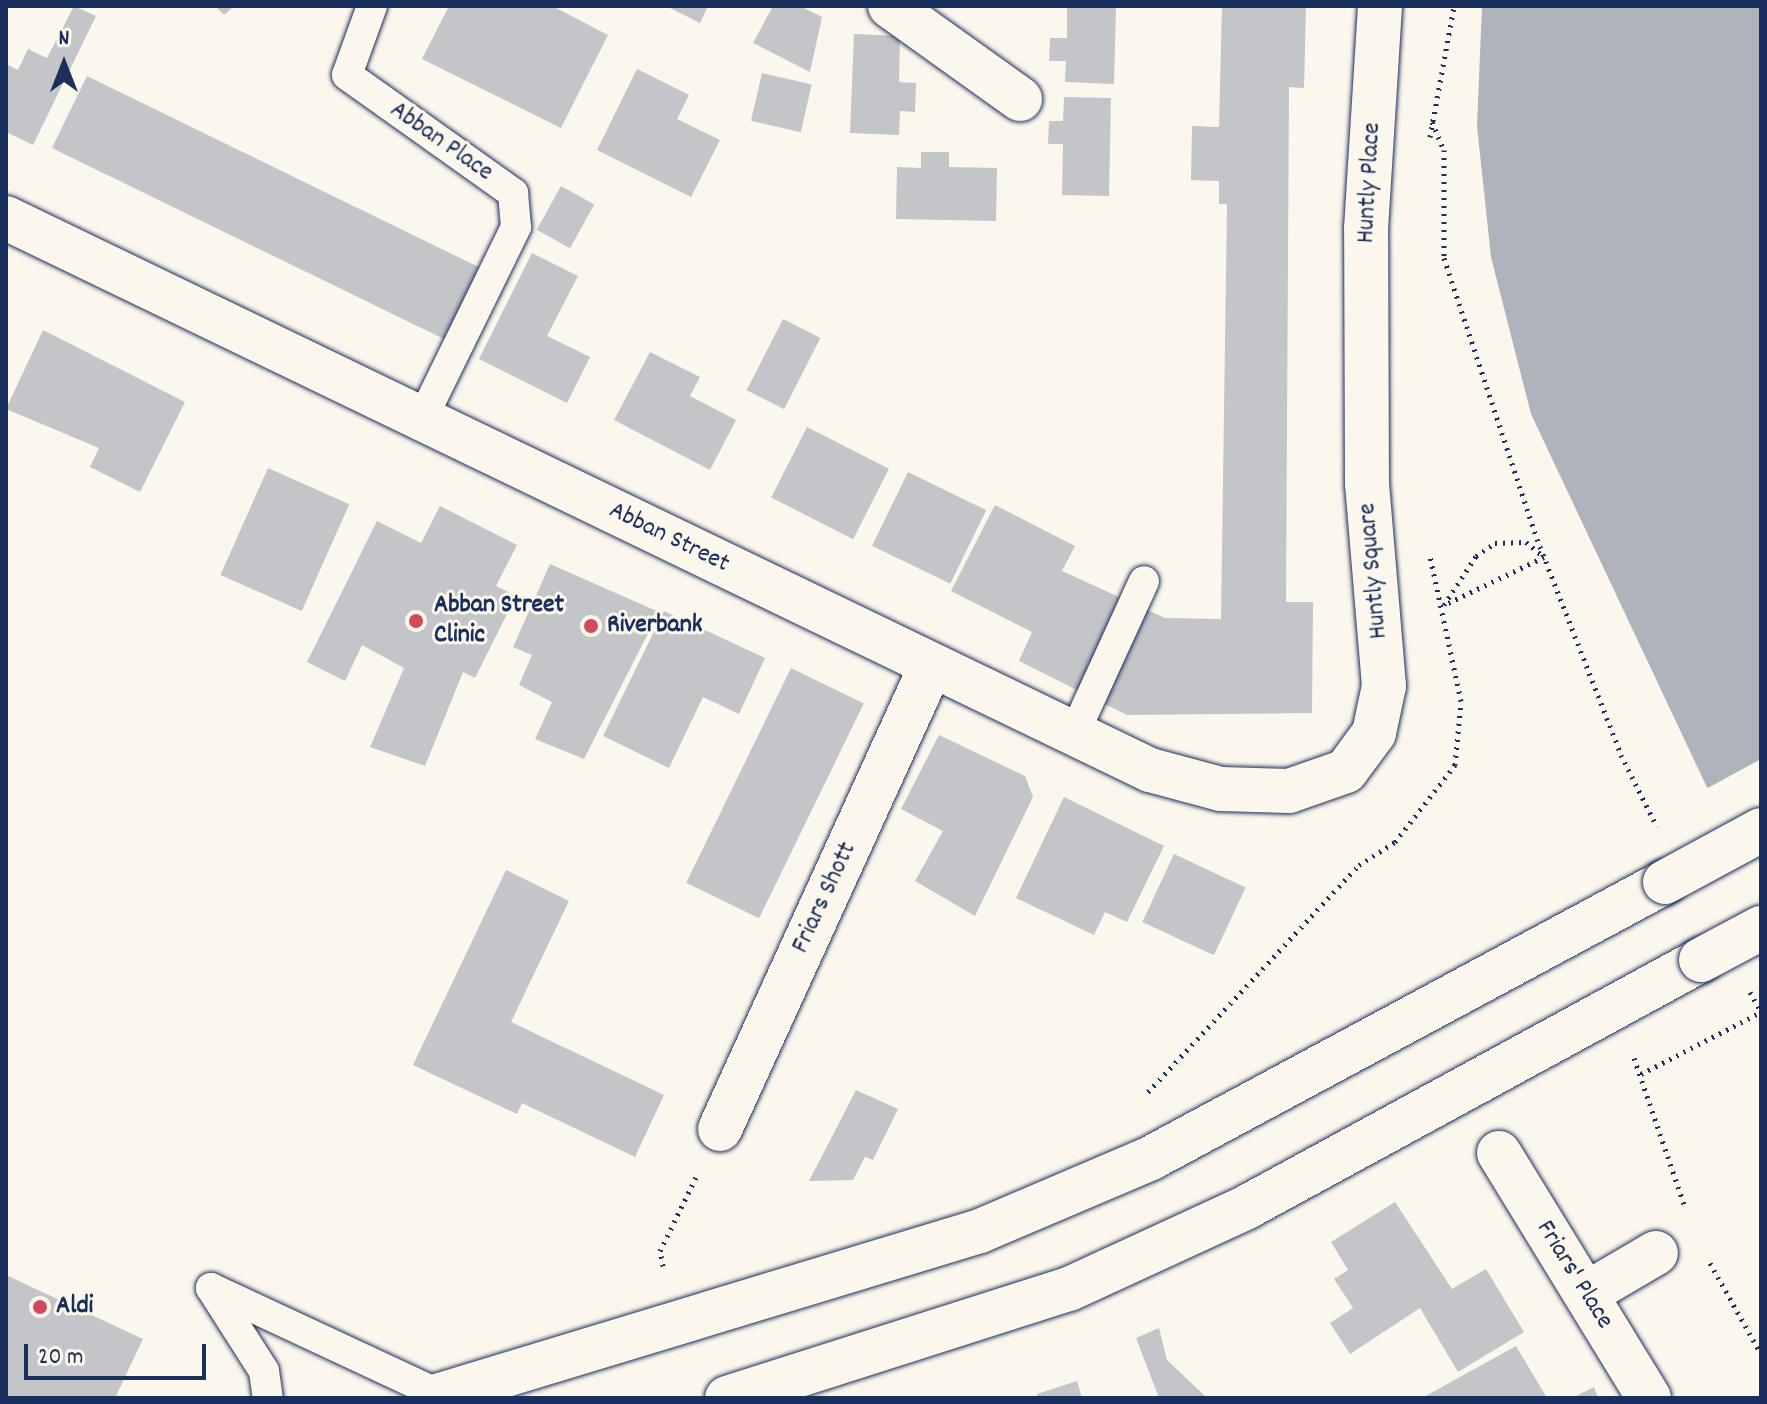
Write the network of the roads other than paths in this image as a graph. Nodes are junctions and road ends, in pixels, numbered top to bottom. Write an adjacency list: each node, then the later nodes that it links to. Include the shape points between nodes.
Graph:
1 (372, 6): 7 (lane, Abban Place, via 347,75 513,193 516,227)
2 (890, 6): 4 (main road)
3 (1380, 6): 6 (main road, Huntly Place)
4 (1020, 99)
5 (6, 218): 7 (main road, Abban Street)
6 (1367, 360): 11 (main road, Huntly Square, via 1367,483 1384,686 1374,733)
7 (423, 417): 9 (main road, Abban Street)
8 (1144, 581): 10 (lane)
9 (931, 666): 10 (main road, Abban Street); 14 (main road, Friars Shott)
10 (1074, 734): 11 (main road, Abban Street, via 1150,770 1221,789 1289,791)
11 (1346, 771)
12 (1761, 830): 18 (main road, bridge, via 1164,1152 980,1231)
13 (1761, 928): 20 (main road, bridge, via 1245,1208 1069,1289)
14 (720, 1129)
15 (1499, 1153): 17 (main road, Friars' Place)
16 (1656, 1253): 17 (main road)
17 (1586, 1294): 21 (main road, Friars' Place)
18 (434, 1396): 19 (lane, via 211,1288 264,1371)
19 (268, 1398)
20 (727, 1398)
21 (1649, 1398)

